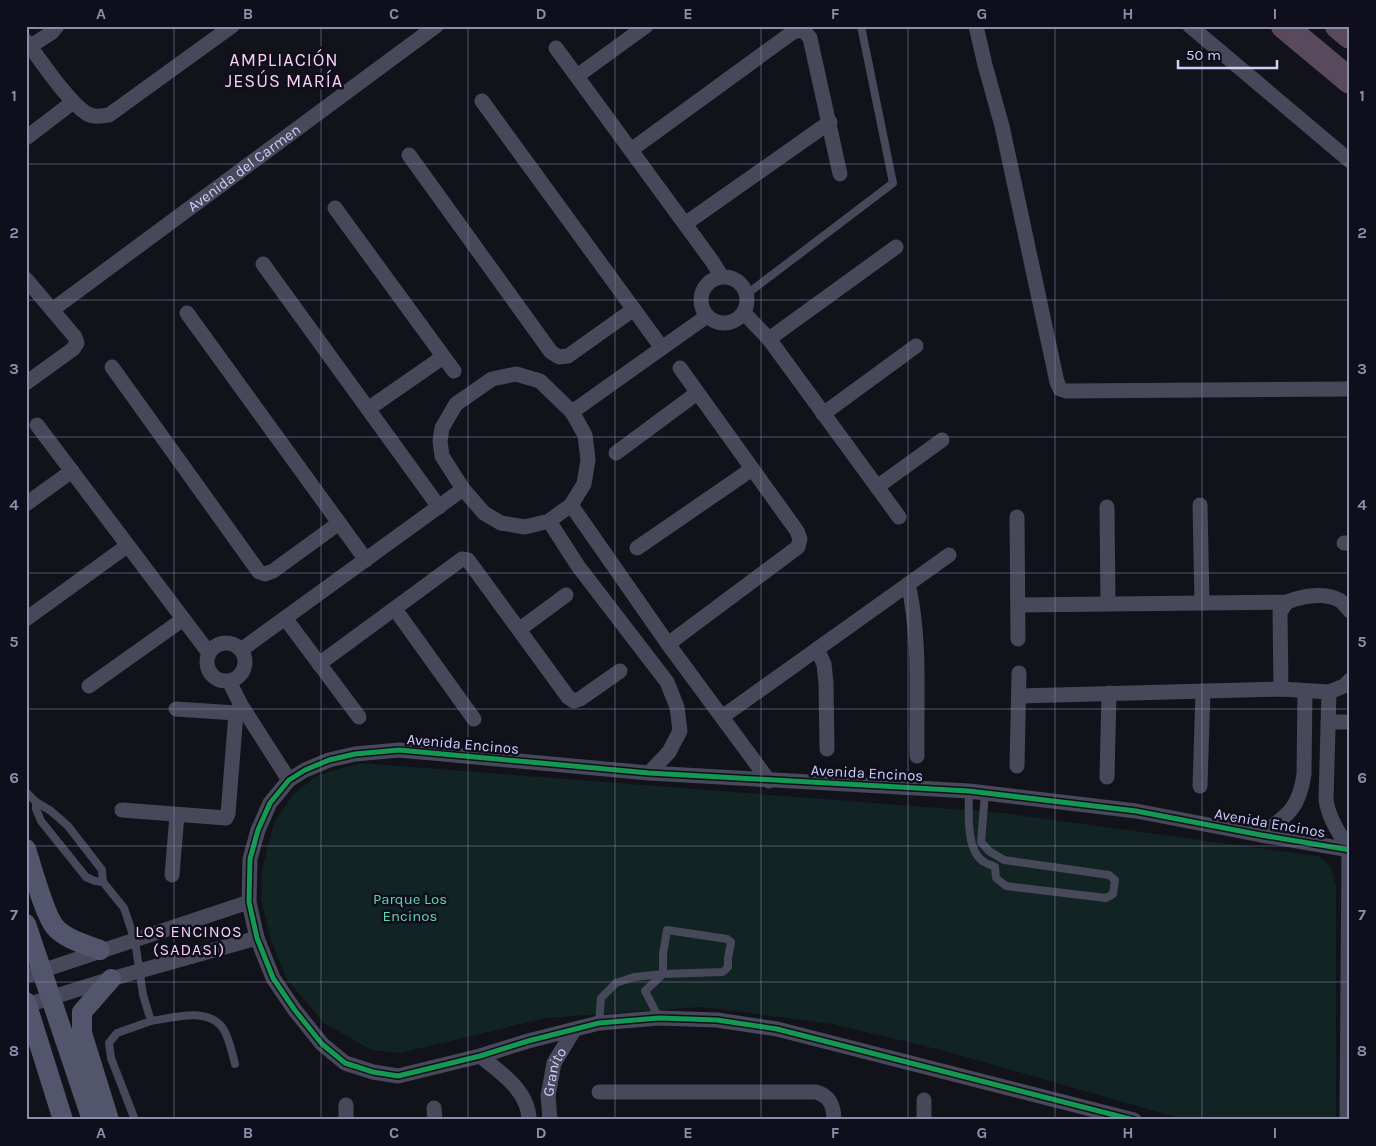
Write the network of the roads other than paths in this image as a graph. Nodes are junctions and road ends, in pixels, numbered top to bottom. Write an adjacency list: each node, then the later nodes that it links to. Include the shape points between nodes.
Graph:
1 (57, 26): 11 (street, via 51,33)
2 (232, 26): 16 (street, via 109,115 97,117 87,114)
3 (436, 26): 31 (street, Avenida del Carmen)
4 (646, 26): 13 (street)
5 (861, 26): 29 (lane, via 893,183)
6 (976, 26): 43 (street, via 1002,126 1060,389)
7 (1190, 26): 21 (street)
8 (1284, 26): 14 (highway)
9 (1338, 26): 10 (highway)
10 (1350, 36)
11 (28, 45): 16 (street)
12 (556, 48): 13 (street)
13 (578, 76): 19 (street)
14 (1350, 81)
15 (482, 100): 30 (street)
16 (73, 102): 18 (street)
17 (830, 122): 19 (street, via 810,38 803,30 793,32); 22 (street); 24 (street)
18 (26, 138)
19 (631, 150): 24 (street)
20 (409, 156): 30 (street, via 551,352 568,356)
21 (1350, 161)
22 (840, 174)
23 (335, 208): 38 (street)
24 (685, 224): 27 (street)
25 (896, 247): 35 (street)
26 (263, 264): 45 (street)
27 (722, 276): 29 (street, via 742,284); 34 (street, via 712,280 701,297)
28 (26, 279): 31 (street)
29 (747, 294): 32 (street, via 748,304)
30 (634, 309): 37 (street)
31 (52, 310): 42 (street, via 77,343 73,350)
32 (744, 312): 34 (street, via 736,320 726,323 716,322); 35 (street)
33 (187, 313): 63 (street)
34 (707, 316): 37 (street)
35 (769, 339): 47 (street)
36 (916, 346): 47 (street)
37 (662, 348): 46 (street)
38 (443, 357): 41 (street); 45 (street)
39 (112, 367): 63 (street, via 259,572 273,571)
40 (680, 368): 44 (street)
41 (454, 371)
42 (26, 384)
43 (1350, 389)
44 (697, 393): 50 (street); 51 (street)
45 (368, 409): 58 (street)
46 (572, 412): 54 (street, via 540,381 516,374 492,379 477,388 456,404 442,428 440,441 442,456); 56 (street, via 585,435 588,460 584,484)
47 (823, 414): 53 (street)
48 (38, 425): 52 (street)
49 (942, 440): 53 (street)
50 (616, 453)
51 (752, 469): 65 (street); 81 (street, via 797,531 800,539 798,548)
52 (72, 471): 55 (street); 64 (street)
53 (877, 487): 60 (street)
54 (463, 489): 58 (street); 62 (street, via 484,513 501,523 525,527)
55 (26, 504)
56 (571, 505): 62 (street); 81 (street)
57 (1200, 505): 72 (street)
58 (439, 506): 67 (street)
59 (1107, 507): 71 (street)
60 (899, 517)
61 (1017, 517): 73 (street)
62 (549, 521): 107 (street, via 578,566 667,682 677,707 680,731 669,752)
63 (339, 523): 67 (street)
64 (127, 546): 77 (street); 78 (street)
65 (637, 548)
66 (949, 555): 68 (street)
67 (366, 560): 76 (street)
68 (908, 584): 82 (street); 105 (street, via 914,608)
69 (566, 595): 79 (street)
70 (1287, 602): 72 (street); 75 (street, via 1310,596 1325,597 1339,600); 91 (street, via 1280,612)
71 (1108, 603): 72 (street); 73 (street)
72 (1202, 603)
73 (1018, 605): 80 (street)
74 (395, 608): 79 (street, via 456,562 468,560); 85 (street); 101 (street)
75 (1350, 611)
76 (285, 618): 83 (street); 85 (street)
77 (26, 619)
78 (182, 620): 84 (street); 90 (street)
79 (520, 630): 86 (street, via 574,701)
80 (1018, 638)
81 (668, 644): 100 (street)
82 (817, 649): 100 (street); 104 (street, via 824,664 826,683)
83 (241, 650): 84 (street, via 227,642 216,645); 89 (street, via 244,669)
84 (209, 653): 89 (street, via 207,665 212,675)
85 (319, 664): 99 (street)
86 (620, 671)
87 (1019, 673): 96 (street)
88 (1350, 680): 94 (street)
89 (229, 681): 98 (street)
90 (89, 686)
91 (1281, 689): 92 (street); 93 (street)
92 (1203, 691): 95 (street); 111 (street)
93 (1304, 691): 94 (street); 118 (street, via 1302,786 1292,810)
94 (1329, 692): 102 (street)
95 (1109, 693): 96 (street); 108 (street)
96 (1019, 696): 106 (street)
97 (176, 709): 98 (street)
98 (238, 709): 109 (street); 117 (street, via 226,818)
99 (359, 717)
100 (722, 717): 110 (street)
101 (474, 719)
102 (1328, 722): 103 (street); 120 (street, via 1328,813)
103 (1350, 722)
104 (827, 748)
105 (917, 756)
106 (1017, 766)
107 (649, 773): 109 (street, Avenida Encinos, via 399,750 329,760); 110 (street, Avenida Encinos)
108 (1107, 777)
109 (289, 780): 125 (street, Avenida Encinos, via 270,803 258,830 250,859)
110 (769, 781): 112 (street, Avenida Encinos)
111 (1200, 786)
112 (970, 791): 114 (street, Avenida Encinos); 122 (lane, via 972,843 983,862)
113 (26, 792): 115 (lane)
114 (985, 793): 118 (street, Avenida Encinos, via 1136,811); 121 (lane, via 982,842 989,851)
115 (36, 802): 124 (lane, via 68,826 102,870); 124 (lane, via 41,821 86,877)
116 (122, 810): 117 (street)
117 (177, 815): 123 (street)
118 (1261, 835): 120 (street, Avenida Encinos)
119 (26, 849): 129 (main road, via 46,911 55,927 71,939)
120 (1349, 849): 153 (street)
121 (1004, 860): 122 (lane); 122 (lane, via 1109,875 1115,880 1113,894 1106,898 1006,886 996,878)
122 (995, 867)
123 (172, 875)
124 (103, 882): 128 (lane, via 124,908)
125 (249, 902): 127 (street, Avenida Encinos); 128 (street)
126 (26, 924): 131 (main road)
127 (256, 938): 130 (street); 140 (street, Avenida Encinos, via 273,978 294,1009 322,1044 345,1063 398,1076)
128 (135, 941): 129 (street); 130 (lane)
129 (100, 950): 131 (street)
130 (141, 971): 133 (street); 137 (lane, via 143,995)
131 (34, 973): 134 (main road)
132 (663, 974): 132 (lane, via 723,972 728,967 731,942 667,930 662,954); 136 (lane, via 645,991); 138 (lane, via 634,977 616,983 601,998)
133 (112, 979): 134 (street); 146 (main road, via 82,1012 82,1033)
134 (51, 997): 135 (street); 145 (main road)
135 (28, 1013): 144 (main road)
136 (659, 1018): 138 (street, Avenida Encinos); 152 (street, Avenida Encinos, via 717,1020 777,1029)
137 (151, 1021): 141 (lane, via 198,1015 214,1019 223,1028); 147 (lane, via 118,1033 109,1043 111,1058)
138 (599, 1023): 139 (street, Avenida Encinos)
139 (574, 1030): 140 (street, Avenida Encinos); 149 (street, Granito, via 554,1063 548,1096)
140 (480, 1056): 148 (street, Granito, via 516,1085)
141 (235, 1064)
142 (598, 1092): 150 (street, via 816,1092 824,1094 831,1102)
143 (924, 1100): 151 (street)
144 (63, 1120)
145 (92, 1120)
146 (109, 1120)
147 (136, 1120)
148 (529, 1120)
149 (550, 1120)
150 (834, 1120)
151 (924, 1120)
152 (1134, 1120)
153 (1347, 1120)

